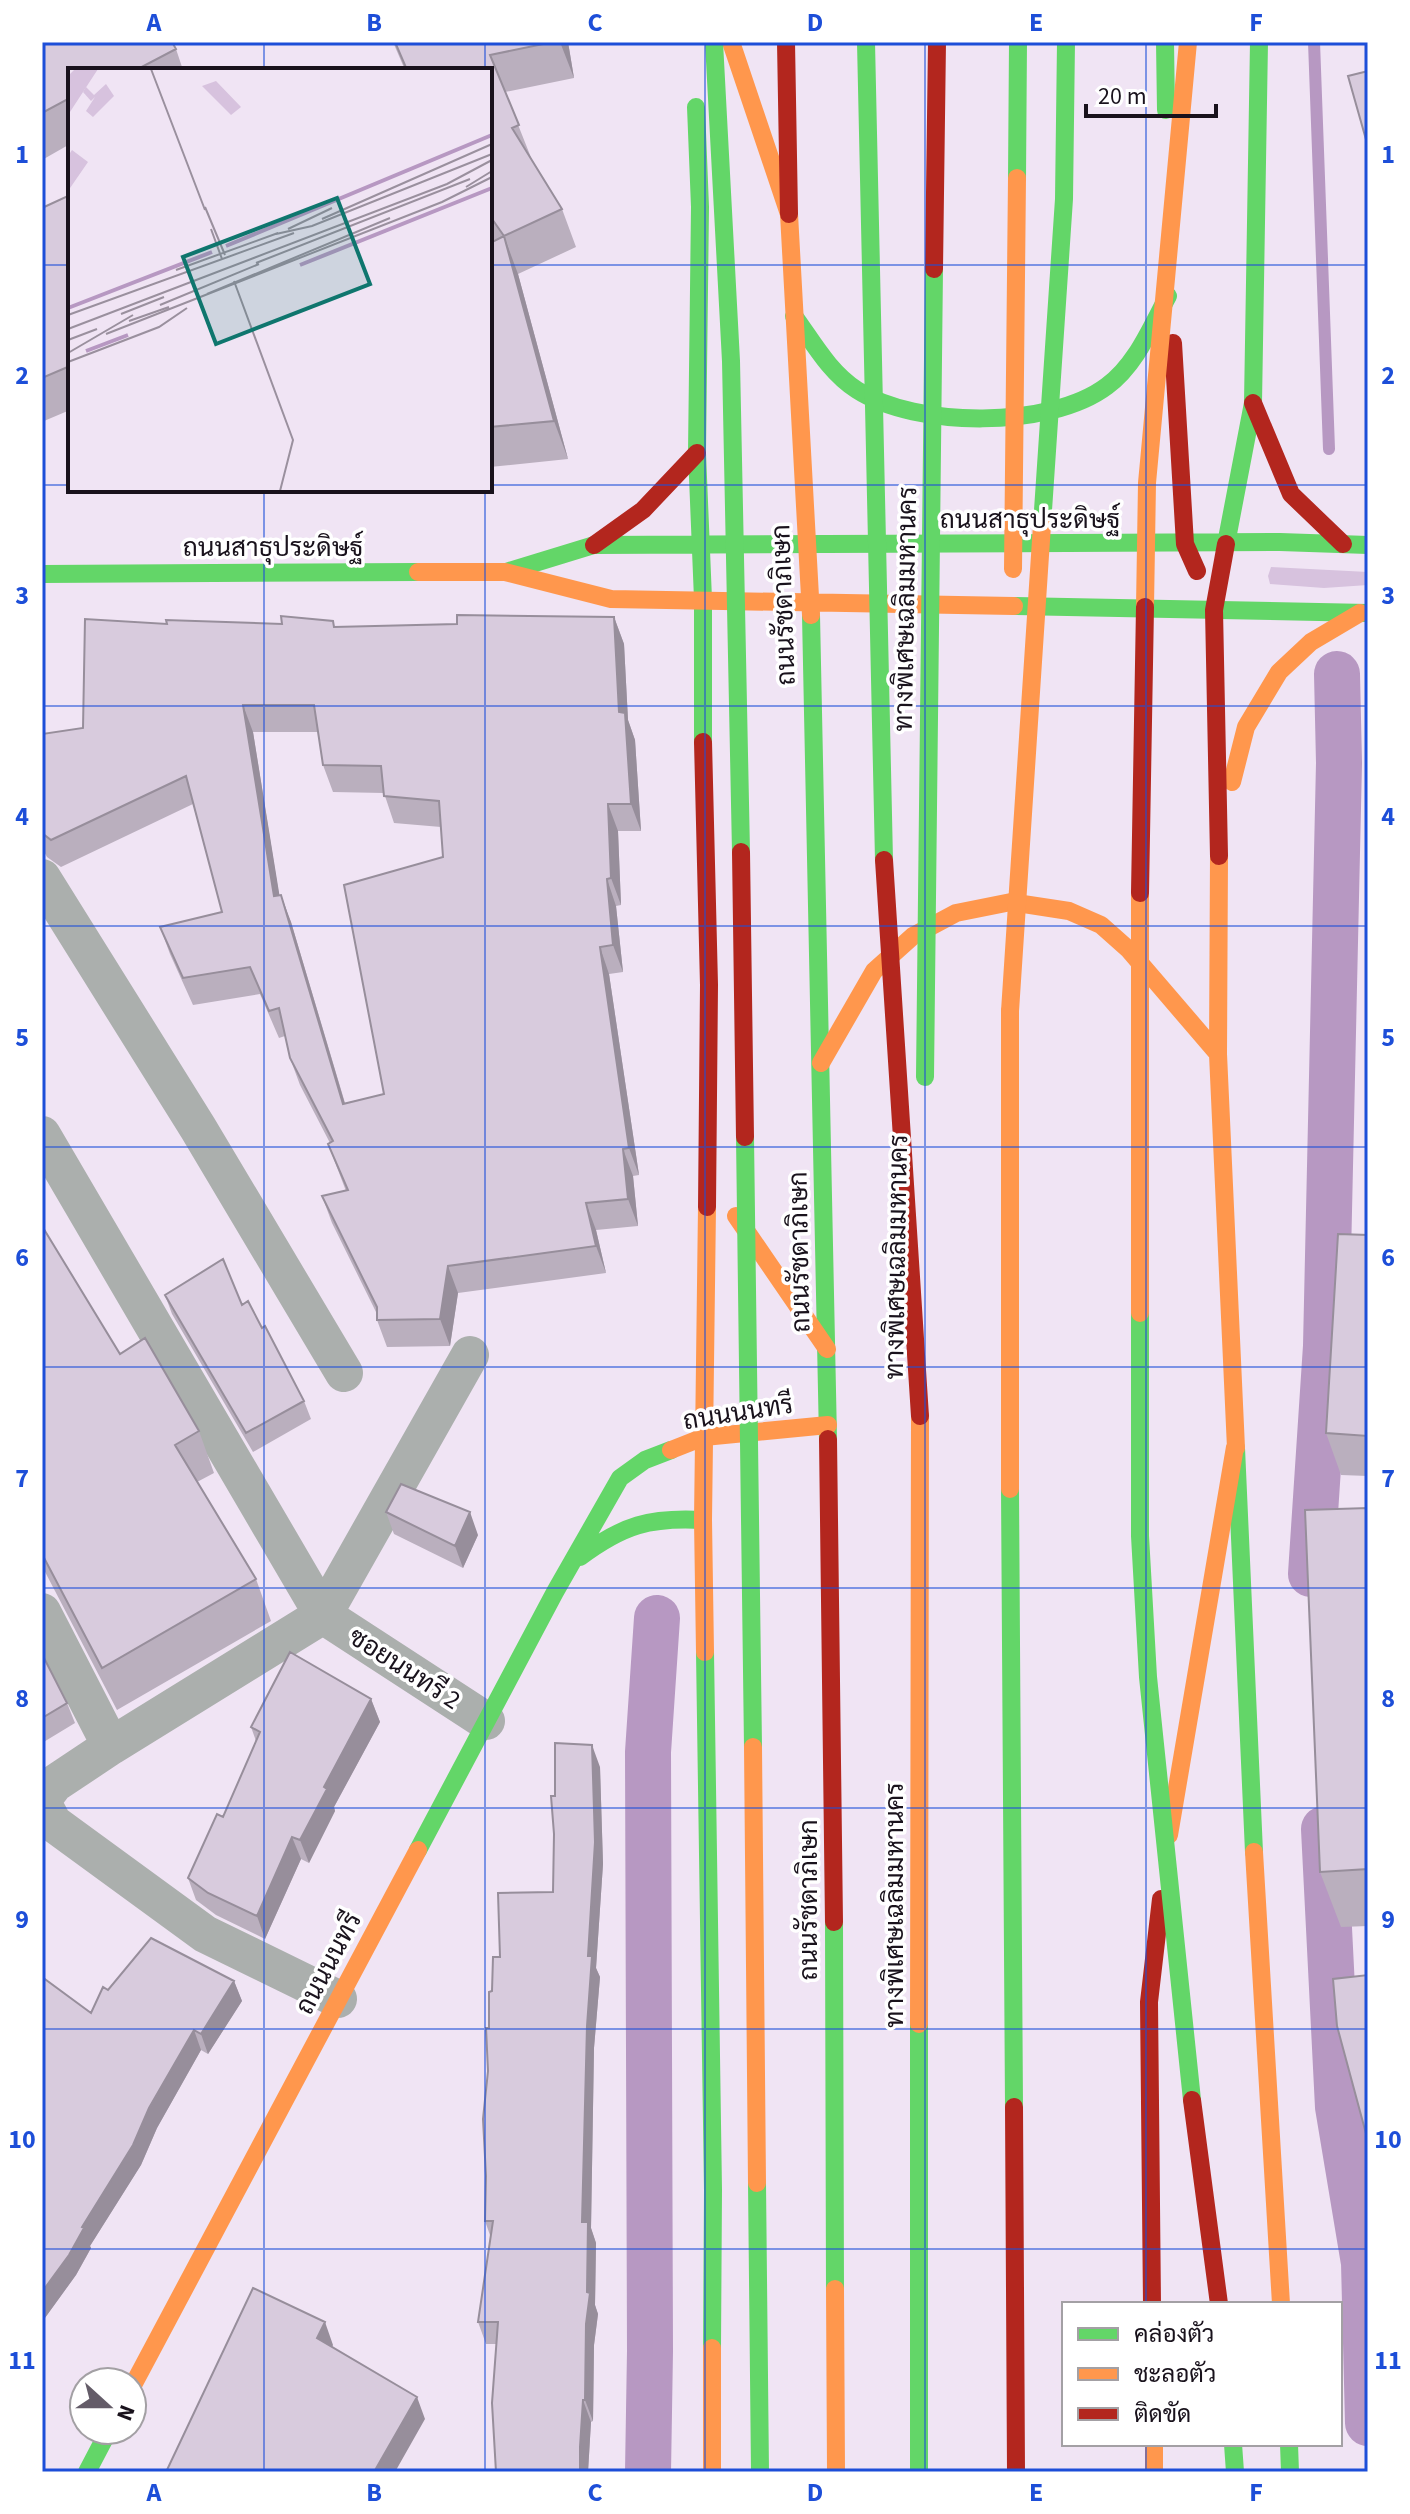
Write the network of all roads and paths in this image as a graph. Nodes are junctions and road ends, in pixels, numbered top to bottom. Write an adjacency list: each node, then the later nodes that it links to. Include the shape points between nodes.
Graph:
1 (714, 42): 70 (main road, ถนนรัชดาภิเษก, bridge, via 731,361 739,730)
2 (731, 42): 12 (main road, ถนนรัชดาภิเษก)
3 (786, 42): 12 (main road)
4 (866, 42): 48 (main road, bridge, via 884,865)
5 (937, 42): 41 (main road, ทางพิเศษเฉลิมมหานคร, bridge)
6 (1018, 42): 32 (main road, bridge)
7 (1066, 42): 38 (main road, bridge, via 1064,199)
8 (1165, 42): 13 (main road)
9 (1188, 42): 61 (main road, bridge, via 1147,483 1140,876 1140,1536 1161,1818)
10 (1259, 42): 15 (main road)
11 (695, 83): 16 (main road, via 700,207)
12 (789, 214): 14 (main road, ถนนรัชดาภิเษก)
13 (1170, 294): 14 (main road, via 1126,367 1107,387 1085,400 1020,415 934,416 886,405 831,369); 18 (main road)
14 (794, 316): 22 (main road, ถนนรัชดาภิเษก)
15 (1253, 403): 17 (main road); 19 (main road, via 1291,494)
16 (697, 453): 20 (main road, via 643,510); 21 (main road)
17 (1227, 543): 18 (main road, ถนนสาธุประดิษฐ์); 19 (main road, ถนนสาธุประดิษฐ์); 29 (main road)
18 (1185, 544): 22 (main road, ถนนสาธุประดิษฐ์); 29 (main road)
19 (1343, 544): 23 (main road, ถนนสาธุประดิษฐ์)
20 (594, 545): 21 (main road, ถนนสาธุประดิษฐ์); 24 (main road, ถนนสาธุประดิษฐ์)
21 (701, 545): 22 (main road, ถนนสาธุประดิษฐ์); 27 (main road)
22 (808, 545): 28 (main road, ถนนรัชดาภิเษก)
23 (1368, 545)
24 (505, 572): 25 (main road, ถนนสาธุประดิษฐ์); 26 (main road, ถนนสาธุประดิษฐ์)
25 (42, 574)
26 (611, 599): 27 (main road, ถนนสาธุประดิษฐ์); 31 (main road)
27 (703, 599): 28 (main road, ถนนสาธุประดิษฐ์); 34 (main road)
28 (811, 601): 29 (main road, ถนนสาธุประดิษฐ์); 40 (main road, ถนนรัชดาภิเษก)
29 (1214, 610): 30 (main road, ถนนสาธุประดิษฐ์); 36 (main road)
30 (1364, 613): 36 (main road, via 1311,642 1279,672 1246,727)
31 (646, 616)
32 (1013, 630)
33 (689, 655): 34 (main road)
34 (702, 681): 43 (main road)
35 (1012, 693): 38 (main road, bridge)
36 (1219, 835): 39 (main road)
37 (42, 878): 47 (street)
38 (1010, 1011): 73 (main road)
39 (1218, 1054): 40 (main road, via 1101,925 1069,911 1011,902 956,913 913,936 874,971); 51 (main road)
40 (821, 1063): 45 (main road, ถนนรัชดาภิเษก)
41 (924, 1099)
42 (42, 1135): 55 (street)
43 (707, 1172): 45 (main road); 50 (main road)
44 (923, 1178): 48 (main road, ทางพิเศษเฉลิมมหานคร, bridge)
45 (827, 1349): 49 (main road, ถนนรัชดาภิเษก)
46 (470, 1355): 55 (street)
47 (344, 1373)
48 (920, 1416): 72 (main road, ทางพิเศษเฉลิมมหานคร)
49 (828, 1425): 50 (main road, ถนนนนทรี); 71 (main road, ถนนรัชดาภิเษก)
50 (704, 1437): 52 (main road); 53 (main road, ถนนนนทรี, via 645,1460 620,1478)
51 (1235, 1447): 60 (main road, via 1166,1855 1149,2002); 62 (main road, via 1258,1953)
52 (703, 1520): 53 (main road, ถนนนนทรี, via 638,1521); 69 (main road)
53 (570, 1564): 56 (main road, ถนนนนทรี)
54 (42, 1612): 57 (street)
55 (323, 1615): 56 (street, ซอยนนทรี 2); 57 (street)
56 (486, 1721): 59 (main road, ถนนนนทรี)
57 (111, 1746): 58 (street, via 54,1784)
58 (42, 1801): 59 (street, via 53,1823 205,1934)
59 (338, 1999): 63 (main road, ถนนนนทรี)
60 (1152, 2302)
61 (1219, 2302)
62 (1281, 2302)
63 (143, 2366)
64 (101, 2446): 68 (main road)
65 (1154, 2446): 74 (main road)
66 (1233, 2446): 75 (main road)
67 (1289, 2446): 76 (main road)
68 (87, 2472)
69 (712, 2472)
70 (760, 2472)
71 (836, 2472)
72 (919, 2472)
73 (1016, 2472)
74 (1154, 2472)
75 (1235, 2472)
76 (1290, 2472)

